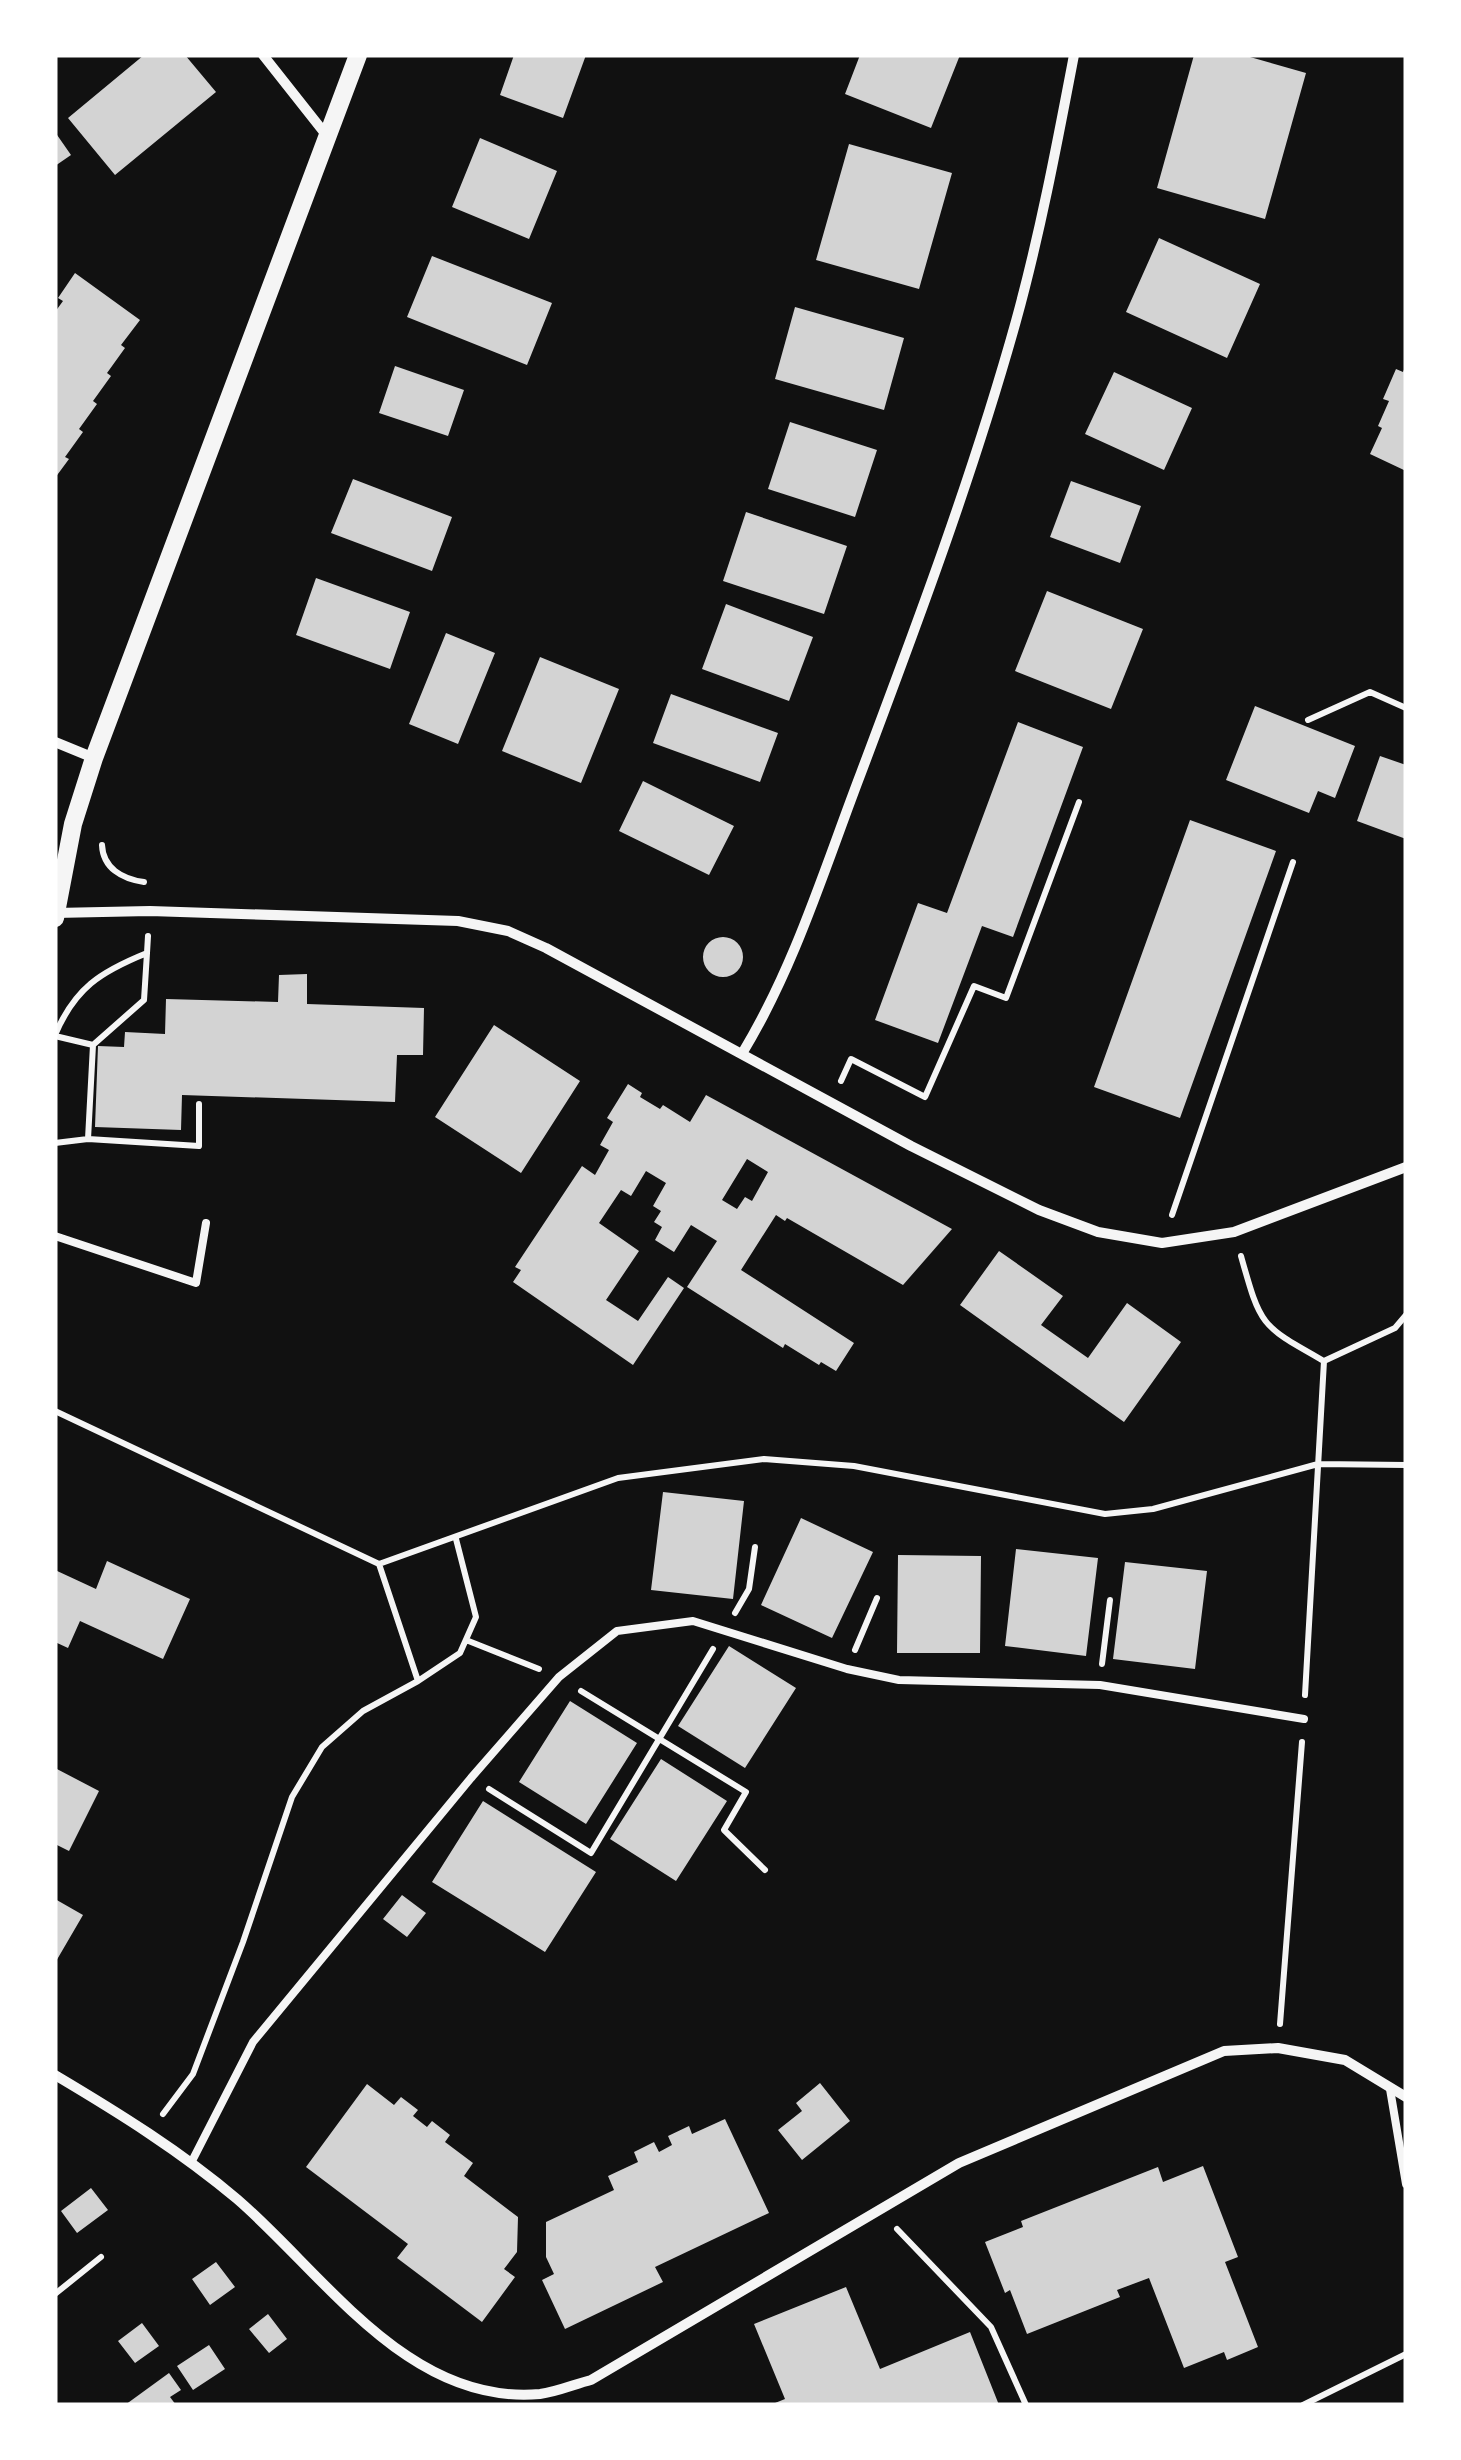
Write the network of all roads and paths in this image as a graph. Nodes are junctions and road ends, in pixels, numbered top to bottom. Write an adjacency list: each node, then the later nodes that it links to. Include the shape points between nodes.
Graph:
1 (263, 55): 4 (street)
2 (358, 55): 4 (street)
3 (1074, 55): 18 (street, via 1016,320 979,444 795,944)
4 (327, 136): 8 (street)
5 (1406, 708): 6 (path, via 1370,692)
6 (1308, 720)
7 (55, 742): 8 (street)
8 (94, 758): 10 (street)
9 (1079, 802): 19 (path, via 1006,998 974,986 925,1097 852,1059)
10 (74, 824): 12 (path, via 103,833 102,852 122,876 153,883); 13 (street)
11 (1294, 862): 27 (path)
12 (150, 911): 13 (street); 14 (path); 18 (street, via 458,921 508,931)
13 (56, 914)
14 (147, 953): 15 (path, via 78,992); 17 (path, via 144,1000)
15 (59, 1016): 16 (path)
16 (55, 1036): 17 (path)
17 (92, 1045): 21 (path)
18 (743, 1052): 19 (street)
19 (832, 1100): 27 (street, via 1038,1210 1098,1232)
20 (199, 1104): 21 (path, via 198,1146)
21 (88, 1139): 22 (path)
22 (55, 1143)
23 (1406, 1167): 25 (street)
24 (206, 1223): 26 (lane, via 196,1282)
25 (1234, 1232): 27 (street); 28 (path, via 1255,1308 1271,1332 1324,1362 1395,1328)
26 (55, 1236)
27 (1162, 1243)
28 (1406, 1315)
29 (55, 1410): 33 (path)
30 (1406, 1465): 31 (path, via 1318,1464 1153,1508 1105,1514 854,1466 764,1459 618,1478)
31 (456, 1538): 33 (path); 37 (path, via 476,1617)
32 (755, 1548): 36 (path, via 750,1588)
33 (379, 1564): 40 (path)
34 (876, 1598): 38 (path)
35 (1110, 1600): 41 (path)
36 (724, 1630): 38 (lane); 39 (lane, via 693,1621 617,1631); 43 (path)
37 (466, 1640): 39 (path); 40 (path, via 460,1653)
38 (847, 1669): 41 (lane, via 900,1680)
39 (559, 1677): 43 (path); 44 (lane)
40 (418, 1681): 49 (path, via 363,1711 322,1747 292,1798 193,2074)
41 (1100, 1685): 42 (lane)
42 (1304, 1719)
43 (658, 1738): 44 (path, via 591,1853); 45 (path, via 746,1792 724,1830)
44 (471, 1778): 50 (lane, via 253,2042)
45 (764, 1870)
46 (55, 2076): 49 (street)
47 (1390, 2089): 48 (street); 51 (lane); 52 (street, via 1346,2060 1278,2048 1224,2051 959,2163)
48 (1406, 2097)
49 (150, 2131): 50 (street)
50 (191, 2164): 52 (street, via 238,2200 393,2349 496,2394 543,2394 591,2380)
51 (1406, 2184)
52 (879, 2210): 56 (path, via 990,2327)
53 (100, 2256): 54 (path)
54 (55, 2294)
55 (1406, 2354): 57 (path)
56 (1026, 2405)
57 (1303, 2405)

